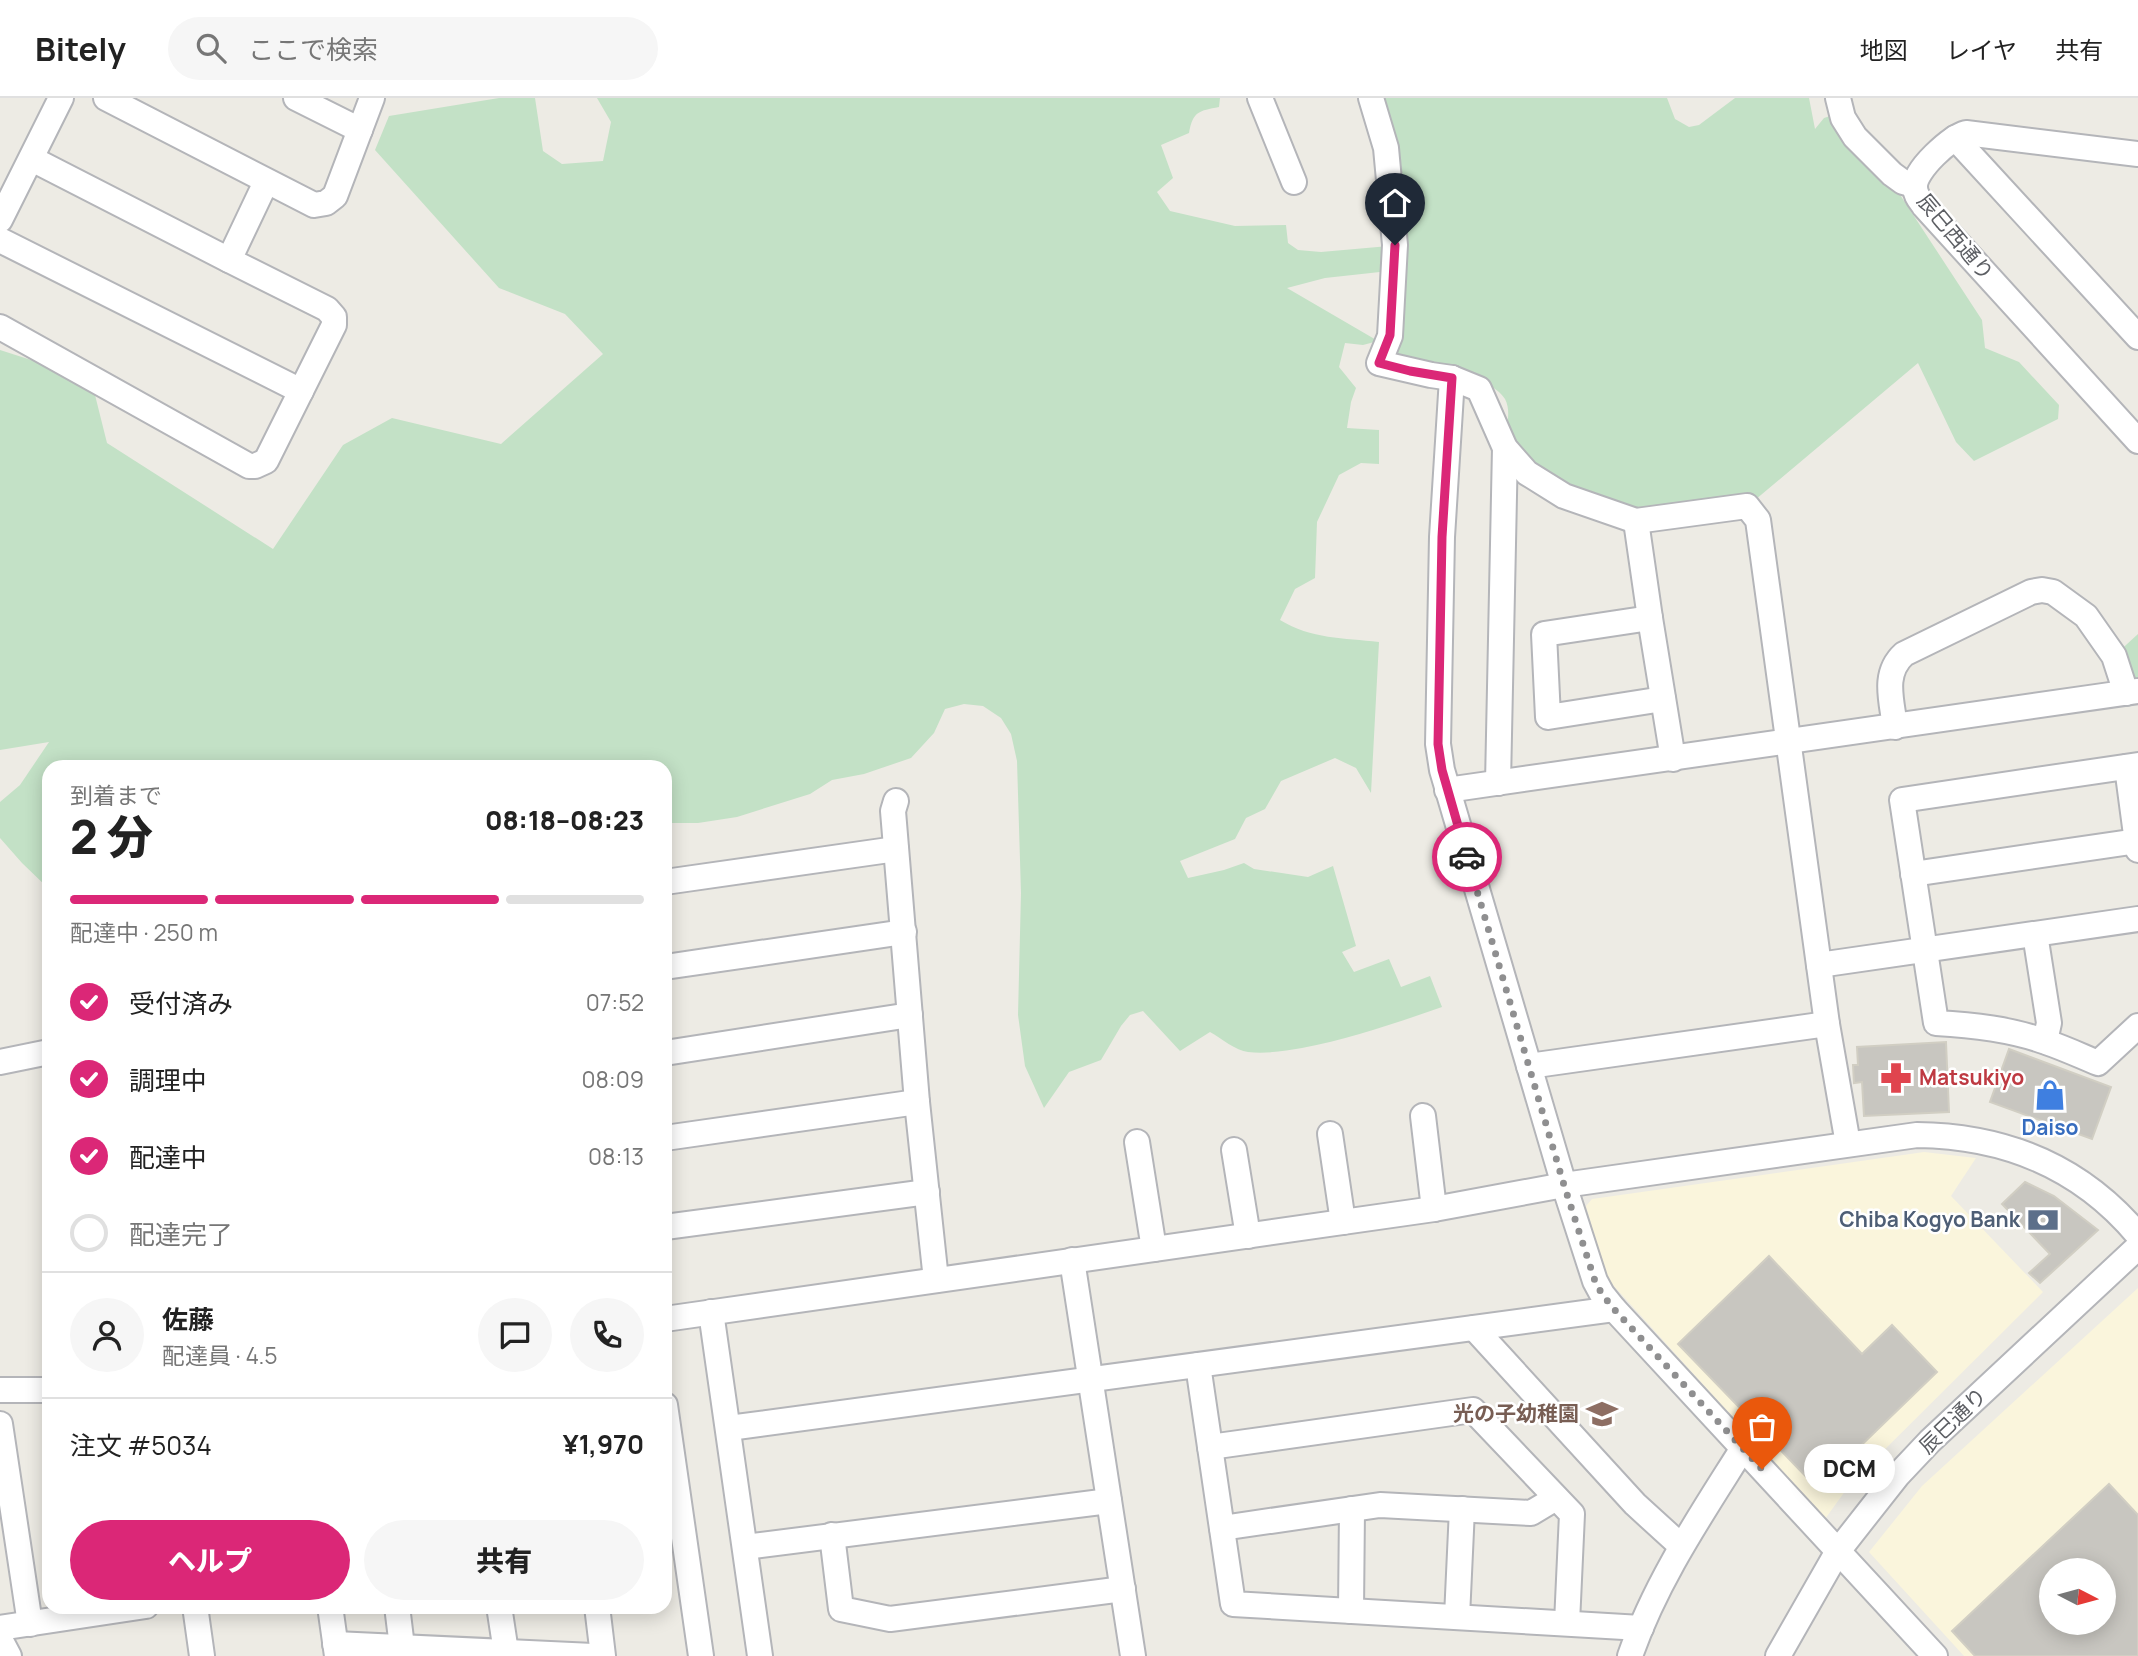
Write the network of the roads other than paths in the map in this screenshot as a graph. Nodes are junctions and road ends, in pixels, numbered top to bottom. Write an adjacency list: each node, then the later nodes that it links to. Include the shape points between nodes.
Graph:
1 (61, 98): 10 (street)
2 (106, 98): 12 (street)
3 (296, 98): 8 (street)
4 (372, 98): 8 (street)
5 (1261, 98): 13 (street)
6 (1371, 98): 20 (street, via 1386,148 1395,245 1390,335 1379,363)
7 (1838, 98): 14 (street, via 1855,137 1892,174)
8 (360, 130): 12 (street, via 335,196 326,203 314,205)
9 (1955, 138): 11 (street, via 1977,134); 14 (street, 辰巳西通り, via 1918,174); 19 (street)
10 (32, 159): 15 (street); 17 (street)
11 (2133, 159)
12 (267, 182): 17 (street)
13 (1294, 182)
14 (1914, 185): 22 (street, 辰巳西通り, via 1924,206)
15 (0, 220)
16 (0, 240): 21 (street)
17 (229, 260): 21 (street, via 327,309 334,317)
18 (0, 327): 21 (street, via 249,467 265,461)
19 (2138, 337)
20 (1452, 378): 23 (street, via 1479,389); 33 (street, via 1442,537 1438,744)
21 (301, 391)
22 (2138, 441)
23 (1505, 449): 24 (street, via 1527,473 1564,496); 32 (street)
24 (1636, 521): 25 (street); 29 (street, via 1746,506 1758,520)
25 (1650, 618): 27 (street); 27 (street, via 1544,634 1548,717)
26 (2132, 692): 28 (street); 28 (street, via 2086,616 2053,592 2042,590 1897,660 1889,682)
27 (1663, 699): 30 (street)
28 (1895, 727): 29 (street)
29 (1789, 743): 30 (street); 43 (street)
30 (1673, 759): 32 (street)
31 (2132, 766): 35 (street); 37 (street, via 1902,800)
32 (1498, 783): 33 (street)
33 (1447, 790): 52 (street)
34 (896, 801): 36 (street)
35 (2137, 846): 37 (street)
36 (897, 849): 38 (street); 40 (street)
37 (1913, 874): 42 (street)
38 (672, 881)
39 (2138, 919): 41 (street)
40 (904, 932): 44 (street); 45 (street)
41 (2035, 934): 42 (street); 48 (street, via 2049,1023)
42 (1924, 950): 43 (street); 48 (street, via 1937,1023 1972,1025)
43 (1819, 965): 46 (street)
44 (672, 966)
45 (910, 1015): 49 (street); 53 (street)
46 (1827, 1024): 52 (street); 58 (street)
47 (2138, 1026): 48 (street, via 2098,1063)
48 (2045, 1041)
49 (672, 1052)
50 (42, 1053): 51 (street)
51 (0, 1062)
52 (1529, 1066): 60 (street)
53 (918, 1102): 56 (street); 61 (street)
54 (1423, 1116): 62 (street)
55 (1330, 1134): 63 (street)
56 (672, 1137)
57 (1137, 1142): 68 (street)
58 (1847, 1144): 60 (street); 65 (street, via 1917,1135 1973,1138 2003,1146 2080,1182 2105,1199)
59 (1234, 1150): 66 (street)
60 (1564, 1185): 62 (street); 71 (street, via 1595,1281)
61 (927, 1192): 64 (street); 70 (street)
62 (1434, 1209): 63 (street)
63 (1343, 1222): 66 (street)
64 (672, 1226)
65 (2138, 1235)
66 (1248, 1236): 68 (street)
67 (2138, 1247): 92 (street, 辰巳通り, via 1930,1441)
68 (1154, 1249): 69 (street)
69 (1072, 1260): 70 (street); 76 (street)
70 (936, 1280): 72 (street)
71 (1614, 1309): 74 (street); 82 (street)
72 (711, 1312): 73 (street); 80 (street)
73 (672, 1317)
74 (1474, 1328): 75 (street); 90 (street, via 1635,1504)
75 (1198, 1365): 76 (street); 81 (street)
76 (1090, 1380): 80 (street); 85 (street)
77 (0, 1390): 78 (street)
78 (42, 1391)
79 (0, 1424): 103 (street)
80 (729, 1428): 91 (street)
81 (1210, 1447): 84 (street, via 1473,1410); 88 (street)
82 (1743, 1448): 90 (street); 92 (street)
83 (672, 1454): 115 (street)
84 (1556, 1498): 87 (street, via 1531,1513); 102 (street, via 1572,1514)
85 (1109, 1501): 89 (street); 93 (street)
86 (1352, 1509): 87 (street, via 1380,1505); 88 (street); 94 (street)
87 (1462, 1510): 101 (street)
88 (1222, 1528): 94 (street, via 1234,1604)
89 (832, 1535): 91 (street); 93 (street, via 841,1609 890,1619)
90 (1681, 1546): 105 (street)
91 (745, 1547): 116 (street)
92 (1838, 1551): 119 (street, 辰巳通り); 120 (street)
93 (1123, 1589): 117 (street)
94 (1351, 1611): 101 (street)
95 (83, 1614): 103 (street)
96 (196, 1614): 112 (street)
97 (331, 1614): 108 (street)
98 (398, 1614): 107 (street)
99 (500, 1614): 109 (street)
100 (598, 1614): 114 (street)
101 (1457, 1617): 102 (street)
102 (1567, 1623): 105 (street)
103 (30, 1624): 104 (street)
104 (0, 1628)
105 (1641, 1628): 118 (street)
106 (0, 1639): 111 (street)
107 (402, 1647): 108 (street); 110 (street)
108 (336, 1650)
109 (506, 1652): 110 (street); 113 (street)
110 (472, 1653)
111 (9, 1656)
112 (202, 1656)
113 (593, 1656)
114 (603, 1656)
115 (701, 1656)
116 (760, 1656)
117 (1133, 1656)
118 (1630, 1656)
119 (1778, 1656)
120 (1935, 1656)

